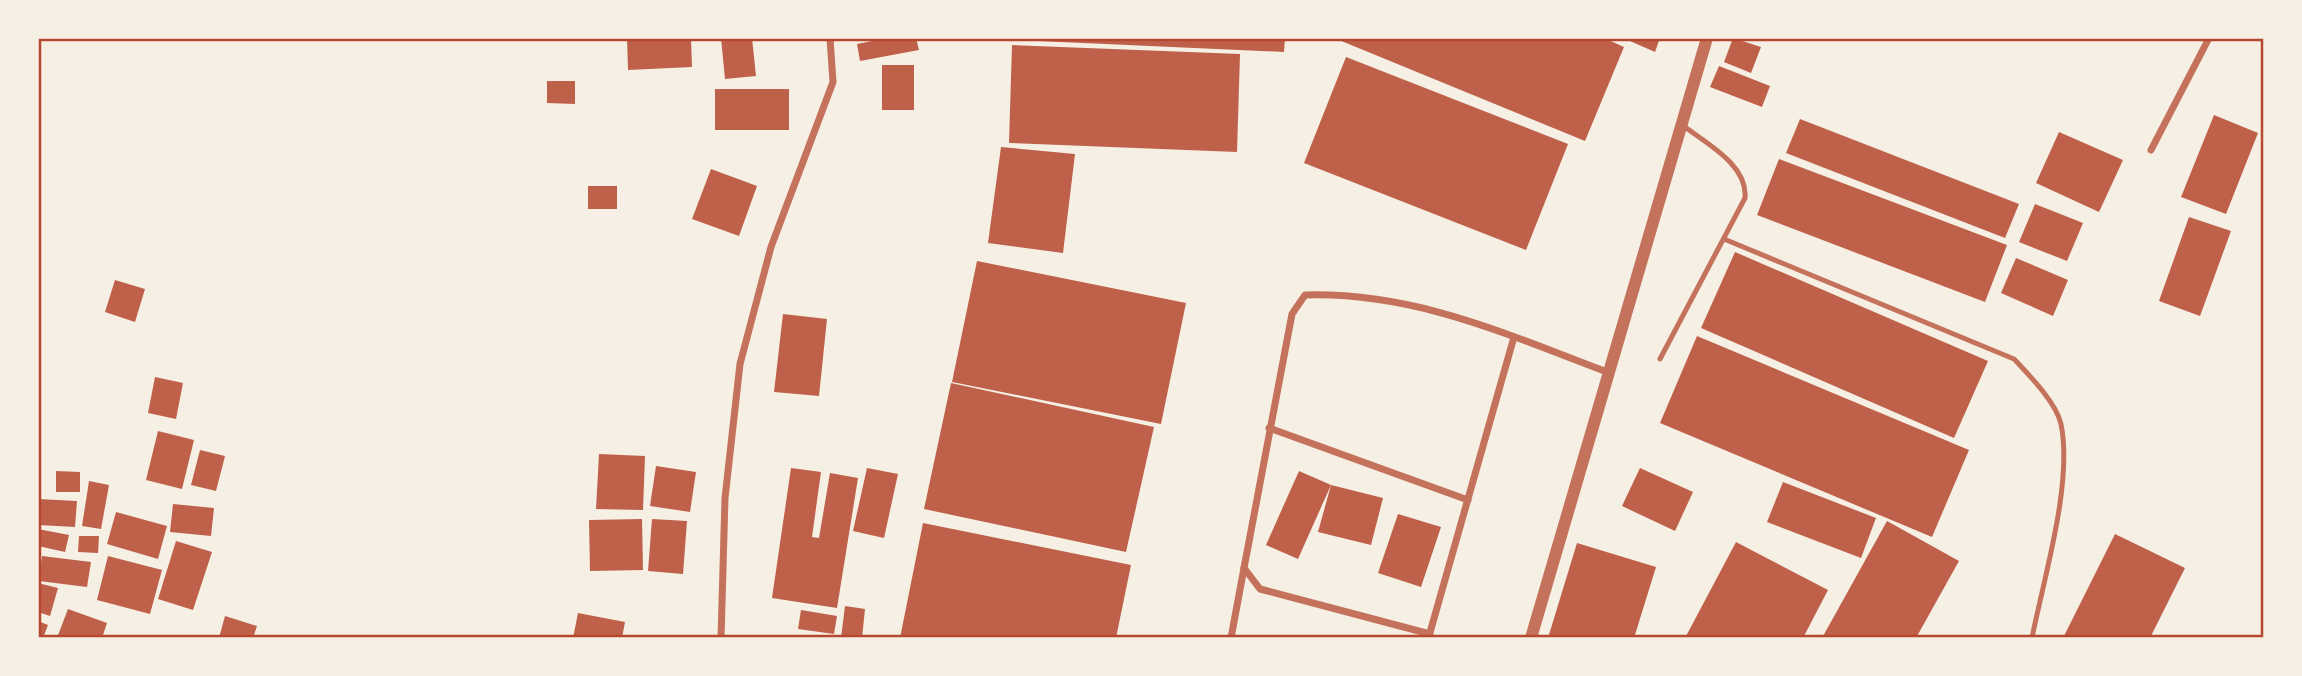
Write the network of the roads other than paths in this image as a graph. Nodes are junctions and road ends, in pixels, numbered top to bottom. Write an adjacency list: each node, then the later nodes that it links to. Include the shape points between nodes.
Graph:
1 (830, 38): 14 (street, via 834,82 771,247 740,364 725,498)
2 (1707, 38): 4 (street)
3 (2209, 38): 5 (street)
4 (1681, 124): 6 (lane, via 1737,169 1746,183 1745,198); 9 (street)
5 (2151, 150)
6 (1724, 239): 8 (lane); 17 (lane, via 2014,359 2037,382 2061,422 2063,483)
7 (1514, 337): 9 (street); 10 (street, via 1418,305 1305,295 1292,314); 11 (street)
8 (1660, 359)
9 (1606, 372): 16 (street)
10 (1269, 428): 11 (street); 12 (street)
11 (1468, 500): 13 (street)
12 (1244, 568): 13 (street, via 1259,589); 15 (street)
13 (1429, 636)
14 (721, 638)
15 (1231, 638)
16 (1531, 638)
17 (2032, 638)

